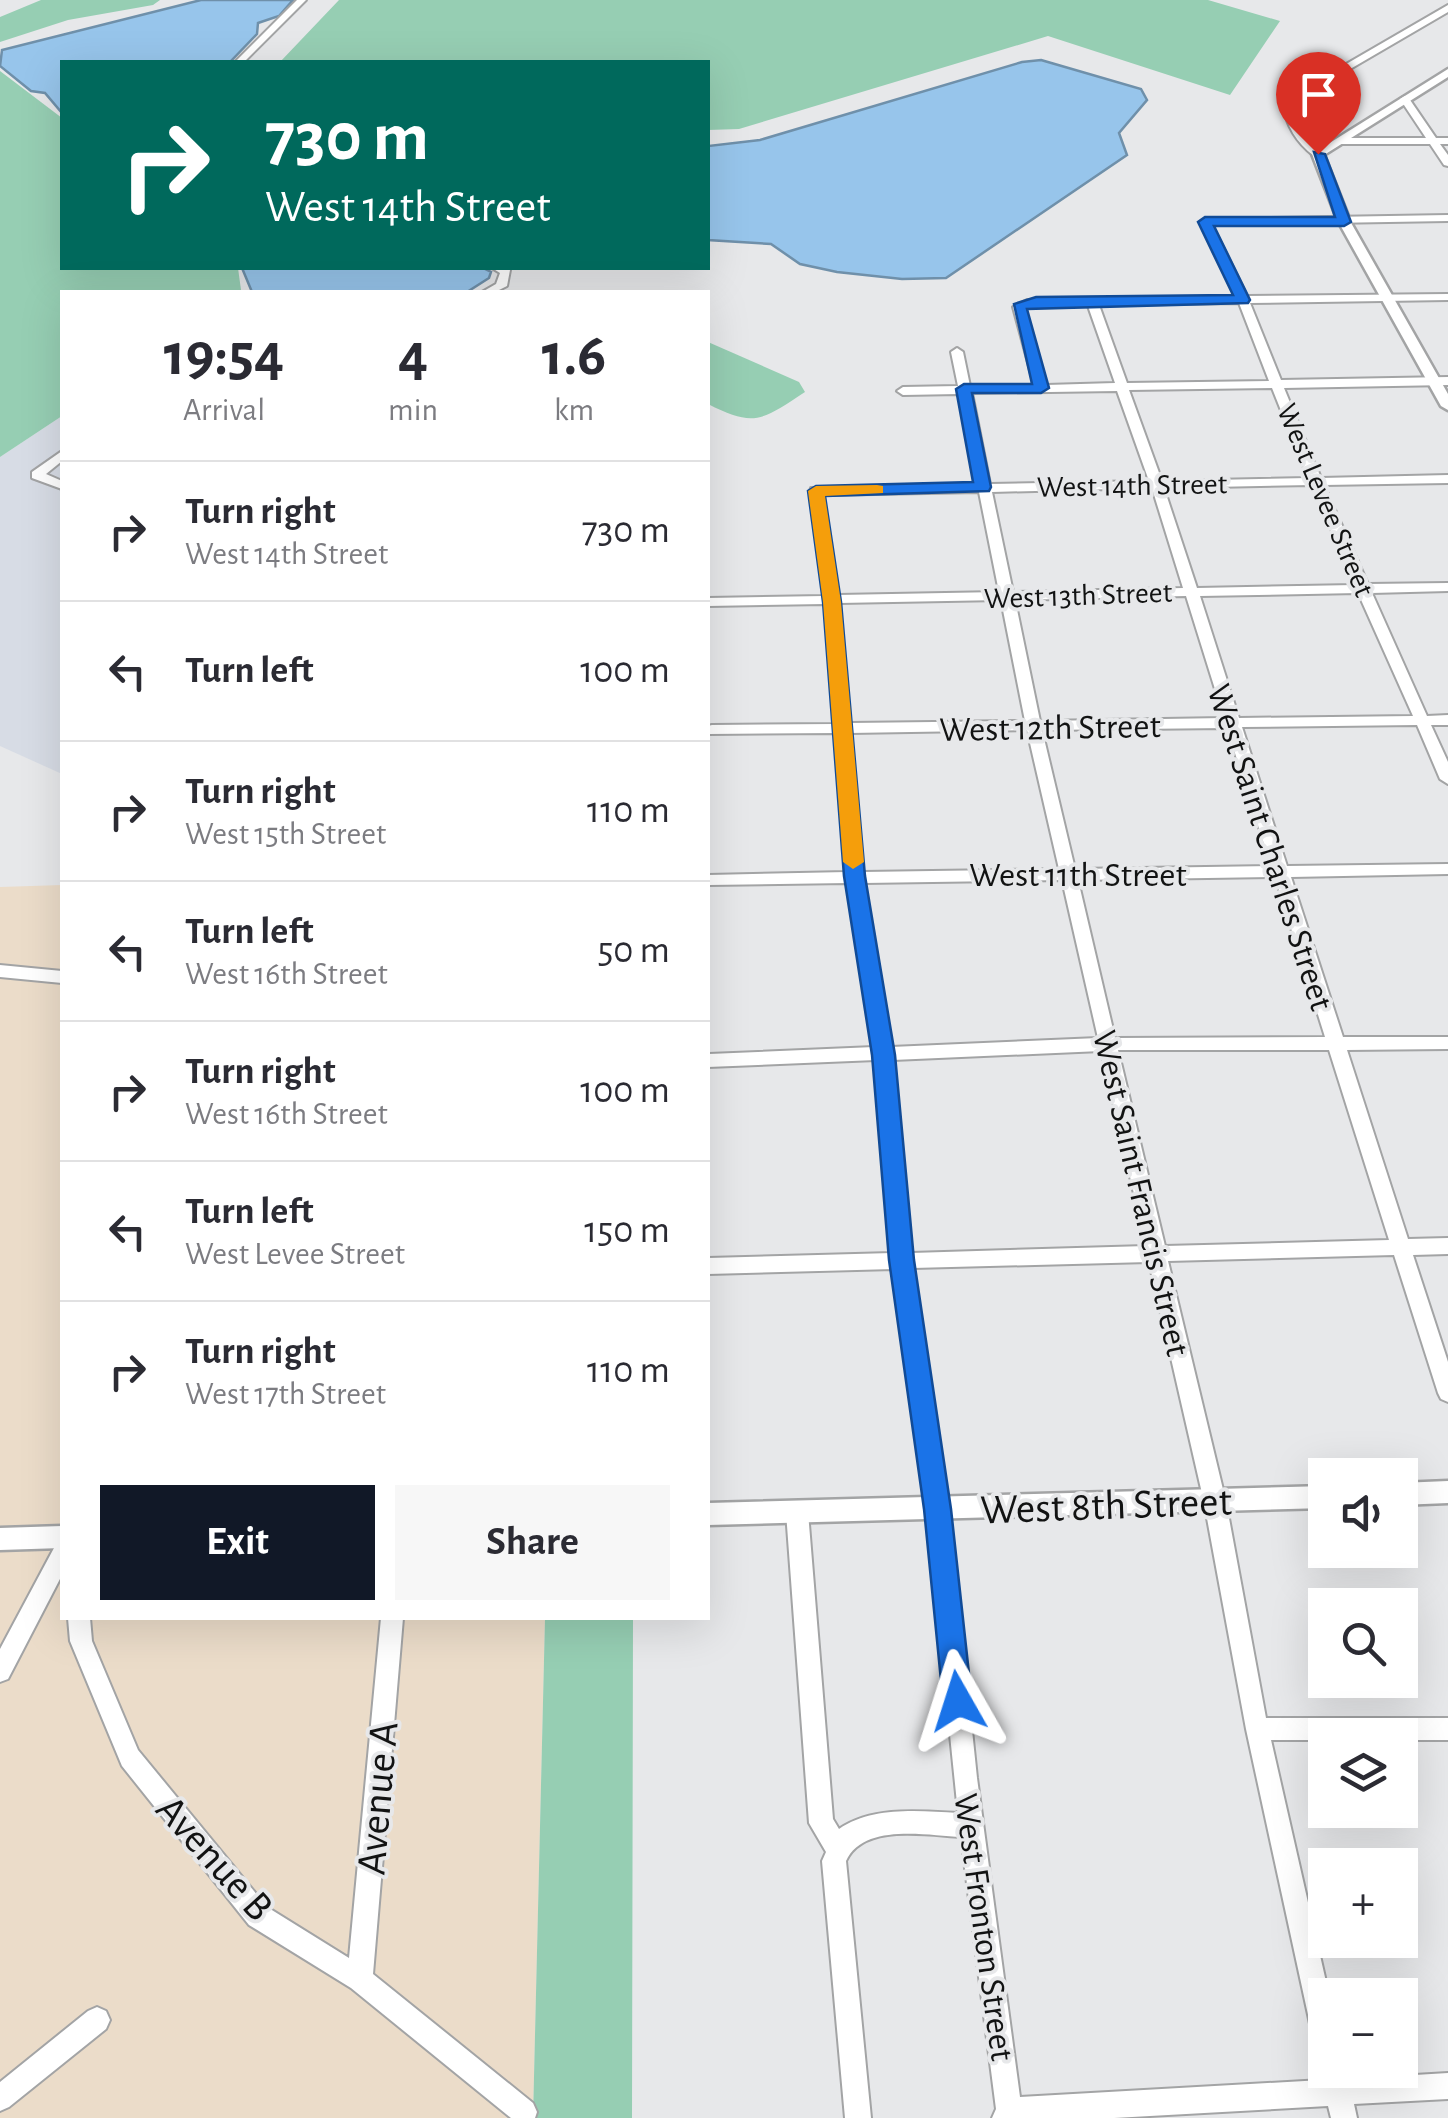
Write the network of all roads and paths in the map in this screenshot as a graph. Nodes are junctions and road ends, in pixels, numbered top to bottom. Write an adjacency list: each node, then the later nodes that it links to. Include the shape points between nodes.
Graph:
1 (302, 0): 3 (street)
2 (1448, 8): 10 (street, via 1288,104 1306,147)
3 (241, 60)
4 (1448, 72): 5 (street)
5 (1442, 80): 6 (street)
6 (1406, 99): 7 (street); 9 (street)
7 (1434, 140): 8 (street); 9 (street); 11 (street)
8 (1448, 140)
9 (1340, 141): 10 (street)
10 (1318, 154): 13 (street)
11 (1448, 163)
12 (1448, 218): 13 (street)
13 (1344, 222): 16 (street); 18 (street, West Levee Street, via 1205,222)
14 (502, 270): 15 (street, via 500,286)
15 (491, 290)
16 (1386, 295): 17 (street); 18 (street); 21 (street)
17 (1448, 296)
18 (1243, 300): 19 (street); 22 (street, West Levee Street)
19 (1092, 302): 23 (street, via 1019,307); 24 (street, West Saint Charles Street)
20 (958, 352): 25 (street, West Saint Francis Street)
21 (1442, 381): 22 (street); 27 (street)
22 (1278, 386): 24 (street); 30 (street, West Levee Street)
23 (1041, 388): 24 (street); 25 (street)
24 (1122, 388): 32 (street, West Saint Charles Street)
25 (964, 389): 26 (street); 33 (street, West Saint Francis Street)
26 (903, 390)
27 (1448, 406)
28 (60, 457): 31 (street, via 37,474)
29 (1448, 480): 30 (street, West 14th Street)
30 (1316, 482): 32 (street, West 14th Street); 36 (street, West Levee Street)
31 (60, 484)
32 (1156, 485): 33 (street, West 14th Street); 37 (street, West Saint Charles Street)
33 (983, 487): 34 (street, West 14th Street); 38 (street, West Saint Francis Street)
34 (816, 491): 40 (street, West Fronton Street)
35 (1448, 587): 36 (street, West 13th Street)
36 (1362, 588): 37 (street, West 13th Street); 42 (street, West Levee Street)
37 (1190, 591): 38 (street, West 13th Street); 43 (street, West Saint Charles Street)
38 (1008, 598): 40 (street, West 13th Street); 44 (street, West Saint Francis Street)
39 (710, 602): 40 (street, West 13th Street)
40 (832, 602): 45 (street, West Fronton Street)
41 (1448, 720): 42 (street, West 12th Street)
42 (1423, 721): 43 (street, West 12th Street); 47 (street, West Levee Street)
43 (1231, 723): 44 (street, West 12th Street); 50 (street, West Saint Charles Street)
44 (1034, 728): 45 (street, West 12th Street); 49 (street, West Saint Francis Street)
45 (842, 729): 46 (street, West 12th Street); 51 (street, West Fronton Street)
46 (712, 730)
47 (1448, 779)
48 (1448, 869): 50 (street, West 11th Street)
49 (1066, 874): 50 (street, West 11th Street); 51 (street, West 11th Street); 57 (street, West Saint Francis Street)
50 (1282, 874): 55 (street, West Saint Charles Street)
51 (855, 876): 52 (street, West 11th Street); 58 (street, West Fronton Street)
52 (710, 880)
53 (0, 971): 54 (street)
54 (60, 978)
55 (1334, 1043): 56 (street); 57 (street); 61 (street, West Saint Charles Street)
56 (1448, 1043)
57 (1107, 1044): 58 (street); 62 (street, West Saint Francis Street)
58 (884, 1055): 59 (street); 63 (street, West Fronton Street)
59 (710, 1061)
60 (1448, 1246): 61 (street)
61 (1401, 1247): 62 (street); 65 (street, West Saint Charles Street)
62 (1157, 1253): 63 (street); 69 (street, West Saint Francis Street)
63 (902, 1260): 64 (street); 70 (street, West Fronton Street)
64 (710, 1266)
65 (1448, 1392)
66 (1448, 1492): 67 (street)
67 (1418, 1493)
68 (1308, 1498): 69 (street, West 8th Street)
69 (1215, 1502): 70 (street, West 8th Street); 79 (street, West Saint Francis Street)
70 (938, 1509): 71 (street, West 8th Street); 81 (street, West Fronton Street)
71 (797, 1512): 72 (street, West 8th Street); 82 (street, via 821,1823)
72 (710, 1514)
73 (60, 1538): 74 (street)
74 (0, 1540)
75 (60, 1559): 78 (street)
76 (79, 1620): 83 (street, Avenue B, via 80,1642 130,1758 258,1916)
77 (392, 1620): 83 (street, Avenue A)
78 (0, 1671)
79 (1257, 1729): 80 (street); 84 (street, West Saint Francis Street)
80 (1448, 1729)
81 (972, 1826): 82 (street, via 869,1828 845,1838); 92 (street, West Fronton Street)
82 (839, 1850): 93 (street, via 834,1861)
83 (360, 1978): 91 (street, Avenue B)
84 (1313, 1978)
85 (97, 2020): 90 (street)
86 (1308, 2083): 92 (street)
87 (1418, 2084): 88 (street)
88 (1448, 2086)
89 (1338, 2088): 94 (street)
90 (0, 2098)
91 (524, 2112)
92 (1007, 2115)
93 (858, 2118)
94 (1344, 2118)

